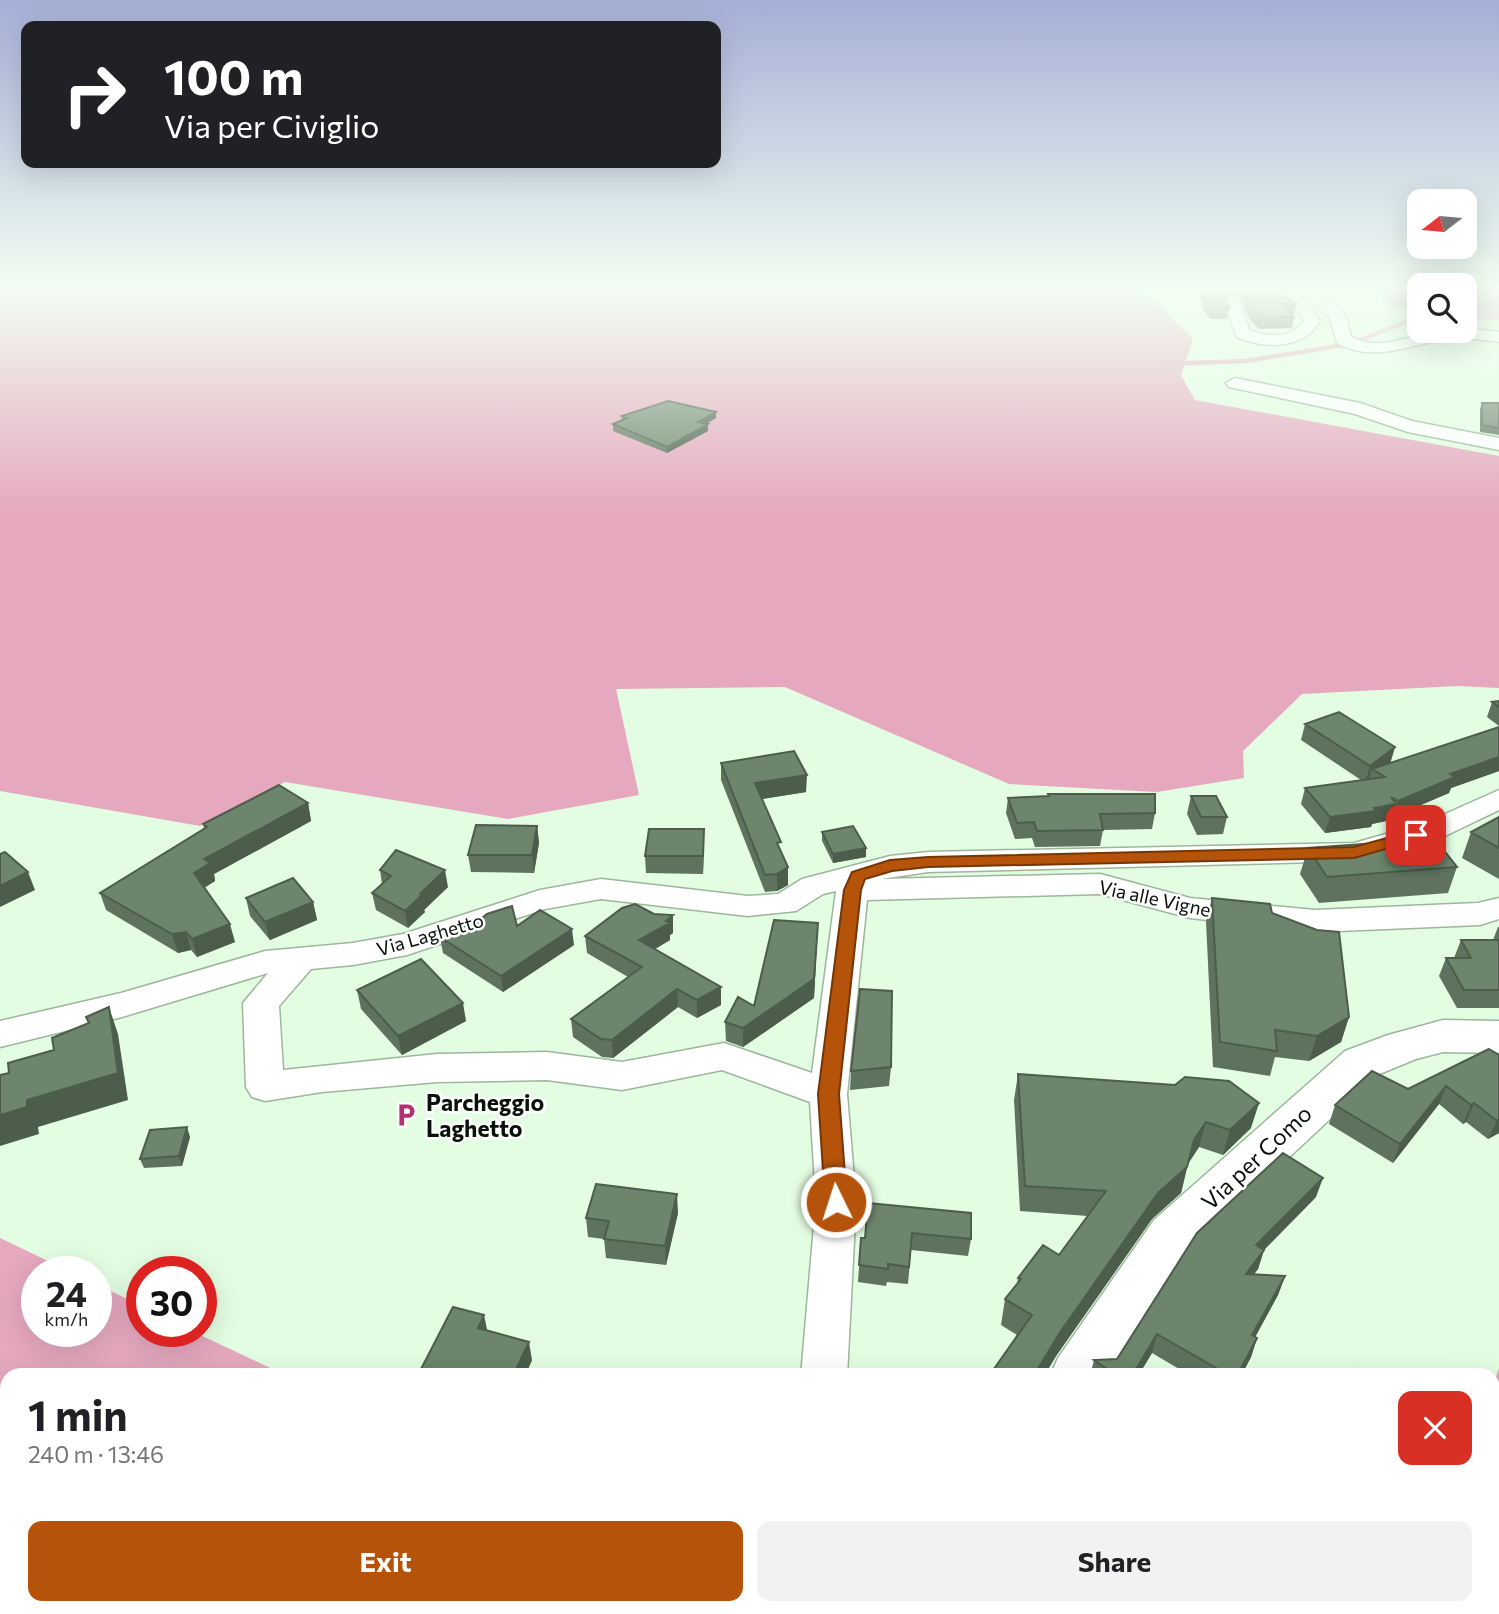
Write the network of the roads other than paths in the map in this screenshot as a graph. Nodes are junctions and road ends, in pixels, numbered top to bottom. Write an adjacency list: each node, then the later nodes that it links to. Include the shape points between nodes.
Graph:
1 (1235, 383): 2 (street)
2 (1499, 444)
3 (1499, 799): 4 (street, via 1436,830 1354,852 928,862 890,866)
4 (855, 883): 5 (street, Via alle Vigne, via 1100,884 1190,908 1315,921 1480,914); 6 (street, Via Laghetto, via 813,886 785,904 748,906 601,889 540,900 407,944); 9 (street)
5 (1499, 908)
6 (302, 958): 7 (street, Via Laghetto, via 265,962 122,1005); 9 (street, via 261,1003 265,1087 437,1068 547,1066 622,1076 724,1056)
7 (0, 1034)
8 (1499, 1037): 11 (street, Via per Como, via 1443,1036 1361,1063 1172,1235)
9 (828, 1094): 10 (street, via 836,1202)
10 (825, 1368)
11 (1083, 1368)

